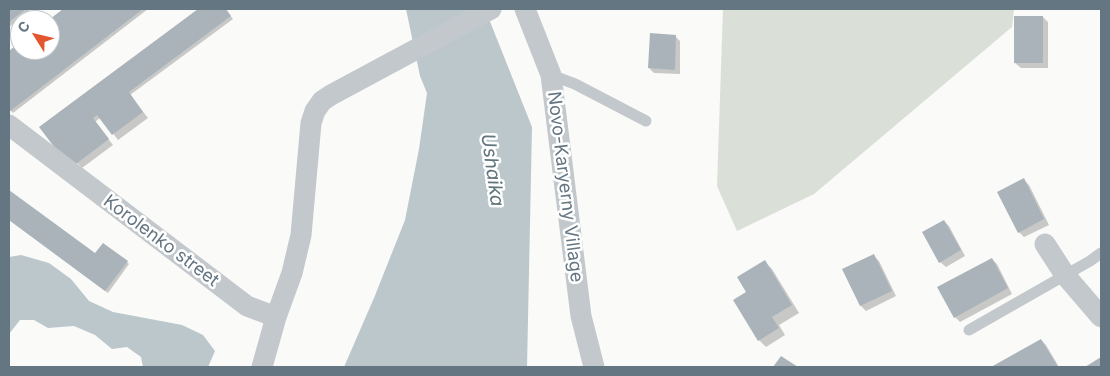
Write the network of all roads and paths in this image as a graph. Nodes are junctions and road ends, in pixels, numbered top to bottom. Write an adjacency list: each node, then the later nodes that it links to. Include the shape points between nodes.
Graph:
1 (491, 9): 10 (street, via 331,95 318,106 311,123 301,235)
2 (525, 9): 3 (street, Novo-Karyerny Village)
3 (551, 75): 4 (lane); 13 (street, Novo-Karyerny Village, via 581,316)
4 (646, 121)
5 (9, 125): 10 (street, Korolenko street, via 247,306)
6 (1045, 244): 8 (street)
7 (1101, 253): 8 (lane)
8 (1065, 275): 9 (street); 11 (lane)
9 (1101, 317)
10 (276, 318): 12 (street)
11 (968, 330)
12 (262, 367)
13 (594, 367)

